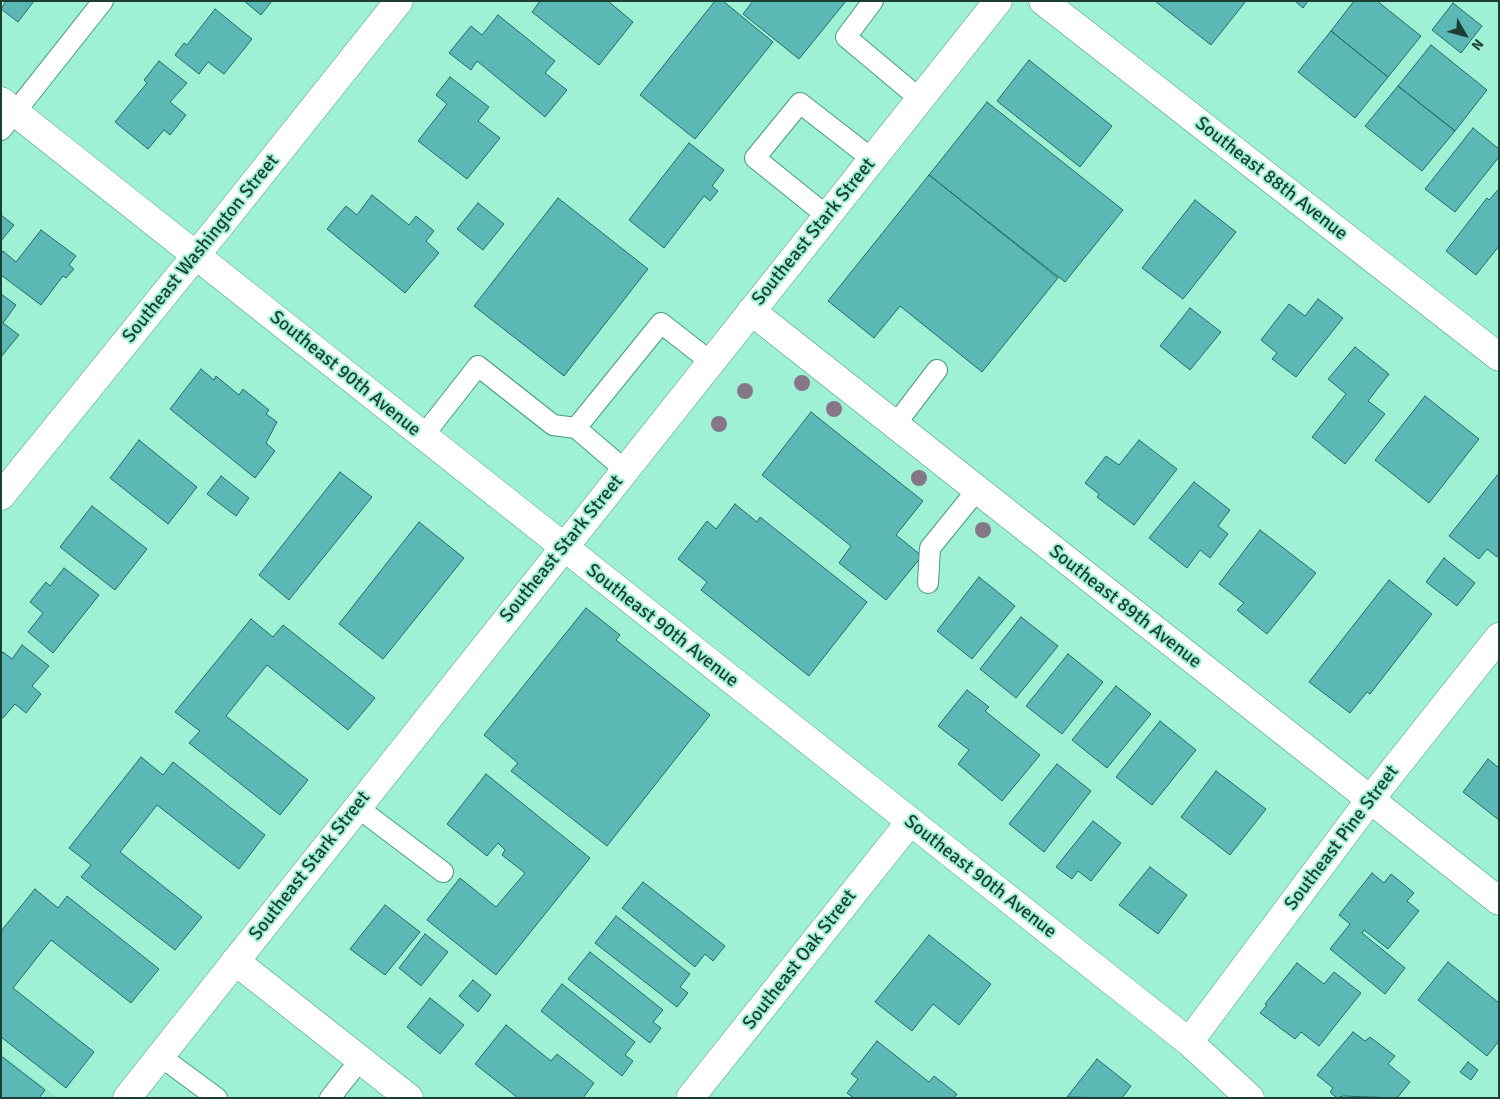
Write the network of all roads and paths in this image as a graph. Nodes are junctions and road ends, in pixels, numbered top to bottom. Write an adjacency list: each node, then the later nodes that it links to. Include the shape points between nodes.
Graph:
1 (103, 1): 7 (lane)
2 (399, 1): 10 (street, Southeast Washington Street)
3 (873, 1): 6 (lane, via 846,36)
4 (998, 1): 6 (street, Southeast Stark Street)
5 (1043, 1): 12 (street, Southeast 88th Avenue)
6 (920, 99): 8 (street, Southeast Stark Street)
7 (6, 114): 10 (street, Southeast 90th Avenue)
8 (872, 159): 9 (street, Southeast Stark Street); 9 (lane, via 800,103 755,158)
9 (827, 216): 11 (street, Southeast Stark Street)
10 (196, 255): 17 (street, Southeast 90th Avenue); 20 (street, Southeast Washington Street)
11 (751, 311): 13 (street, Southeast Stark Street); 15 (street, Southeast 89th Avenue)
12 (1499, 357)
13 (711, 362): 16 (lane, via 661,323); 18 (street, Southeast Stark Street)
14 (937, 370): 15 (lane)
15 (895, 425): 19 (street, Southeast 89th Avenue)
16 (576, 428): 17 (lane, via 552,425 478,366); 18 (lane)
17 (423, 436): 21 (street, Southeast 90th Avenue)
18 (625, 470): 21 (street, Southeast Stark Street)
19 (977, 490): 22 (lane, via 930,548); 24 (street, Southeast 89th Avenue)
20 (1, 496)
21 (563, 548): 25 (street, Southeast Stark Street); 26 (street, Southeast 90th Avenue)
22 (928, 583)
23 (1499, 637): 24 (street, Southeast Pine Street)
24 (1369, 800): 28 (street, Southeast 89th Avenue); 30 (street, Southeast Pine Street)
25 (357, 807): 27 (lane); 29 (street, Southeast Stark Street)
26 (910, 822): 30 (street, Southeast 90th Avenue); 38 (street, Southeast Oak Street)
27 (443, 872)
28 (1499, 901)
29 (235, 961): 31 (street, Southeast Stark Street); 32 (street)
30 (1189, 1042): 33 (street, Southeast 90th Avenue)
31 (160, 1056): 34 (street, Southeast Stark Street); 35 (lane)
32 (360, 1060): 36 (lane); 37 (street)
33 (1244, 1096)
34 (127, 1098)
35 (218, 1098)
36 (330, 1098)
37 (409, 1098)
38 (690, 1098)

